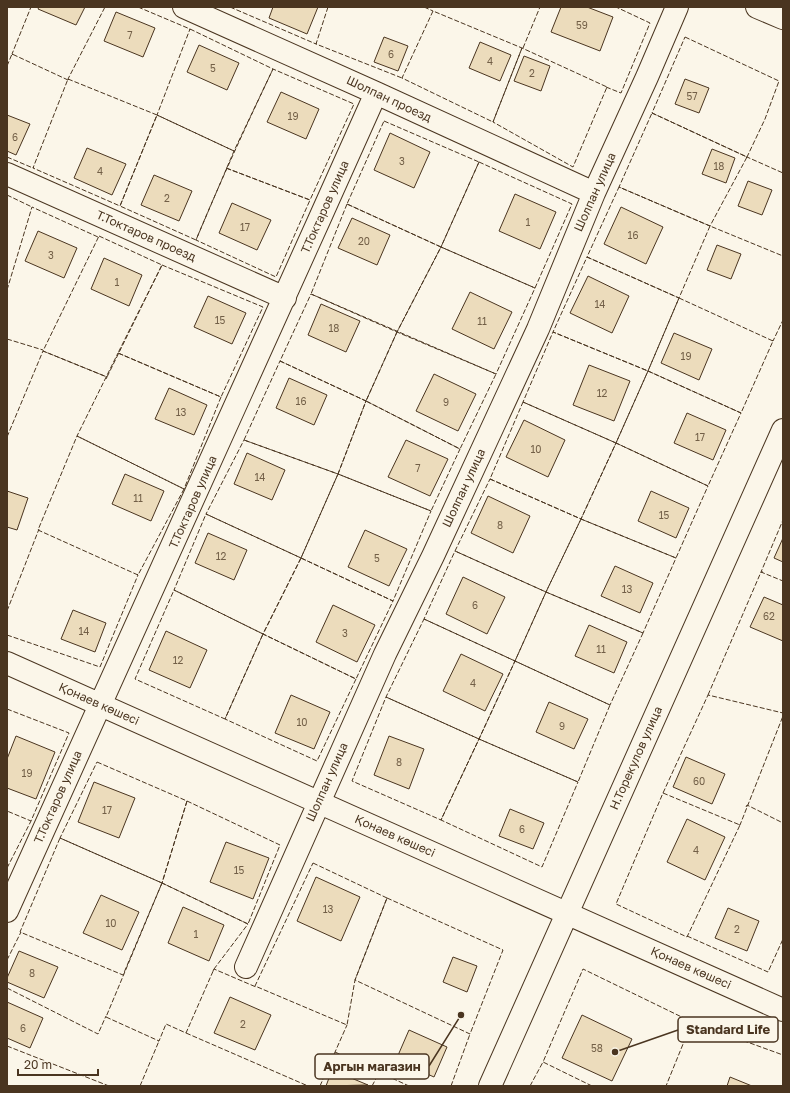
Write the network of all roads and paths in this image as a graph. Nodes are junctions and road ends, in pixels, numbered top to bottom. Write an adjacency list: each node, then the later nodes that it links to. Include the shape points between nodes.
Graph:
1 (184, 7): 5 (street, Шолпан проезд)
2 (677, 7): 7 (street, Шолпан улица)
3 (757, 7): 4 (street)
4 (783, 18)
5 (376, 93): 7 (street, Шолпан проезд); 8 (street, Т.Токтаров улица)
6 (7, 174): 8 (street, Т.Токтаров проезд)
7 (594, 193): 12 (street, Шолпан улица, via 538,329 385,654)
8 (285, 298): 11 (street, Т.Токтаров улица)
9 (783, 430): 14 (street, Н.Торекулов улица)
10 (7, 663): 11 (street, Қонаев көшесі)
11 (100, 704): 12 (street, Қонаев көшесі); 13 (street, Т.Токтаров улица)
12 (319, 802): 14 (street, Қонаев көшесі); 15 (street, Шолпан улица)
13 (7, 911)
14 (567, 913): 16 (street, Қонаев көшесі); 17 (street, Н.Торекулов улица)
15 (246, 967)
16 (783, 1010)
17 (490, 1086)

